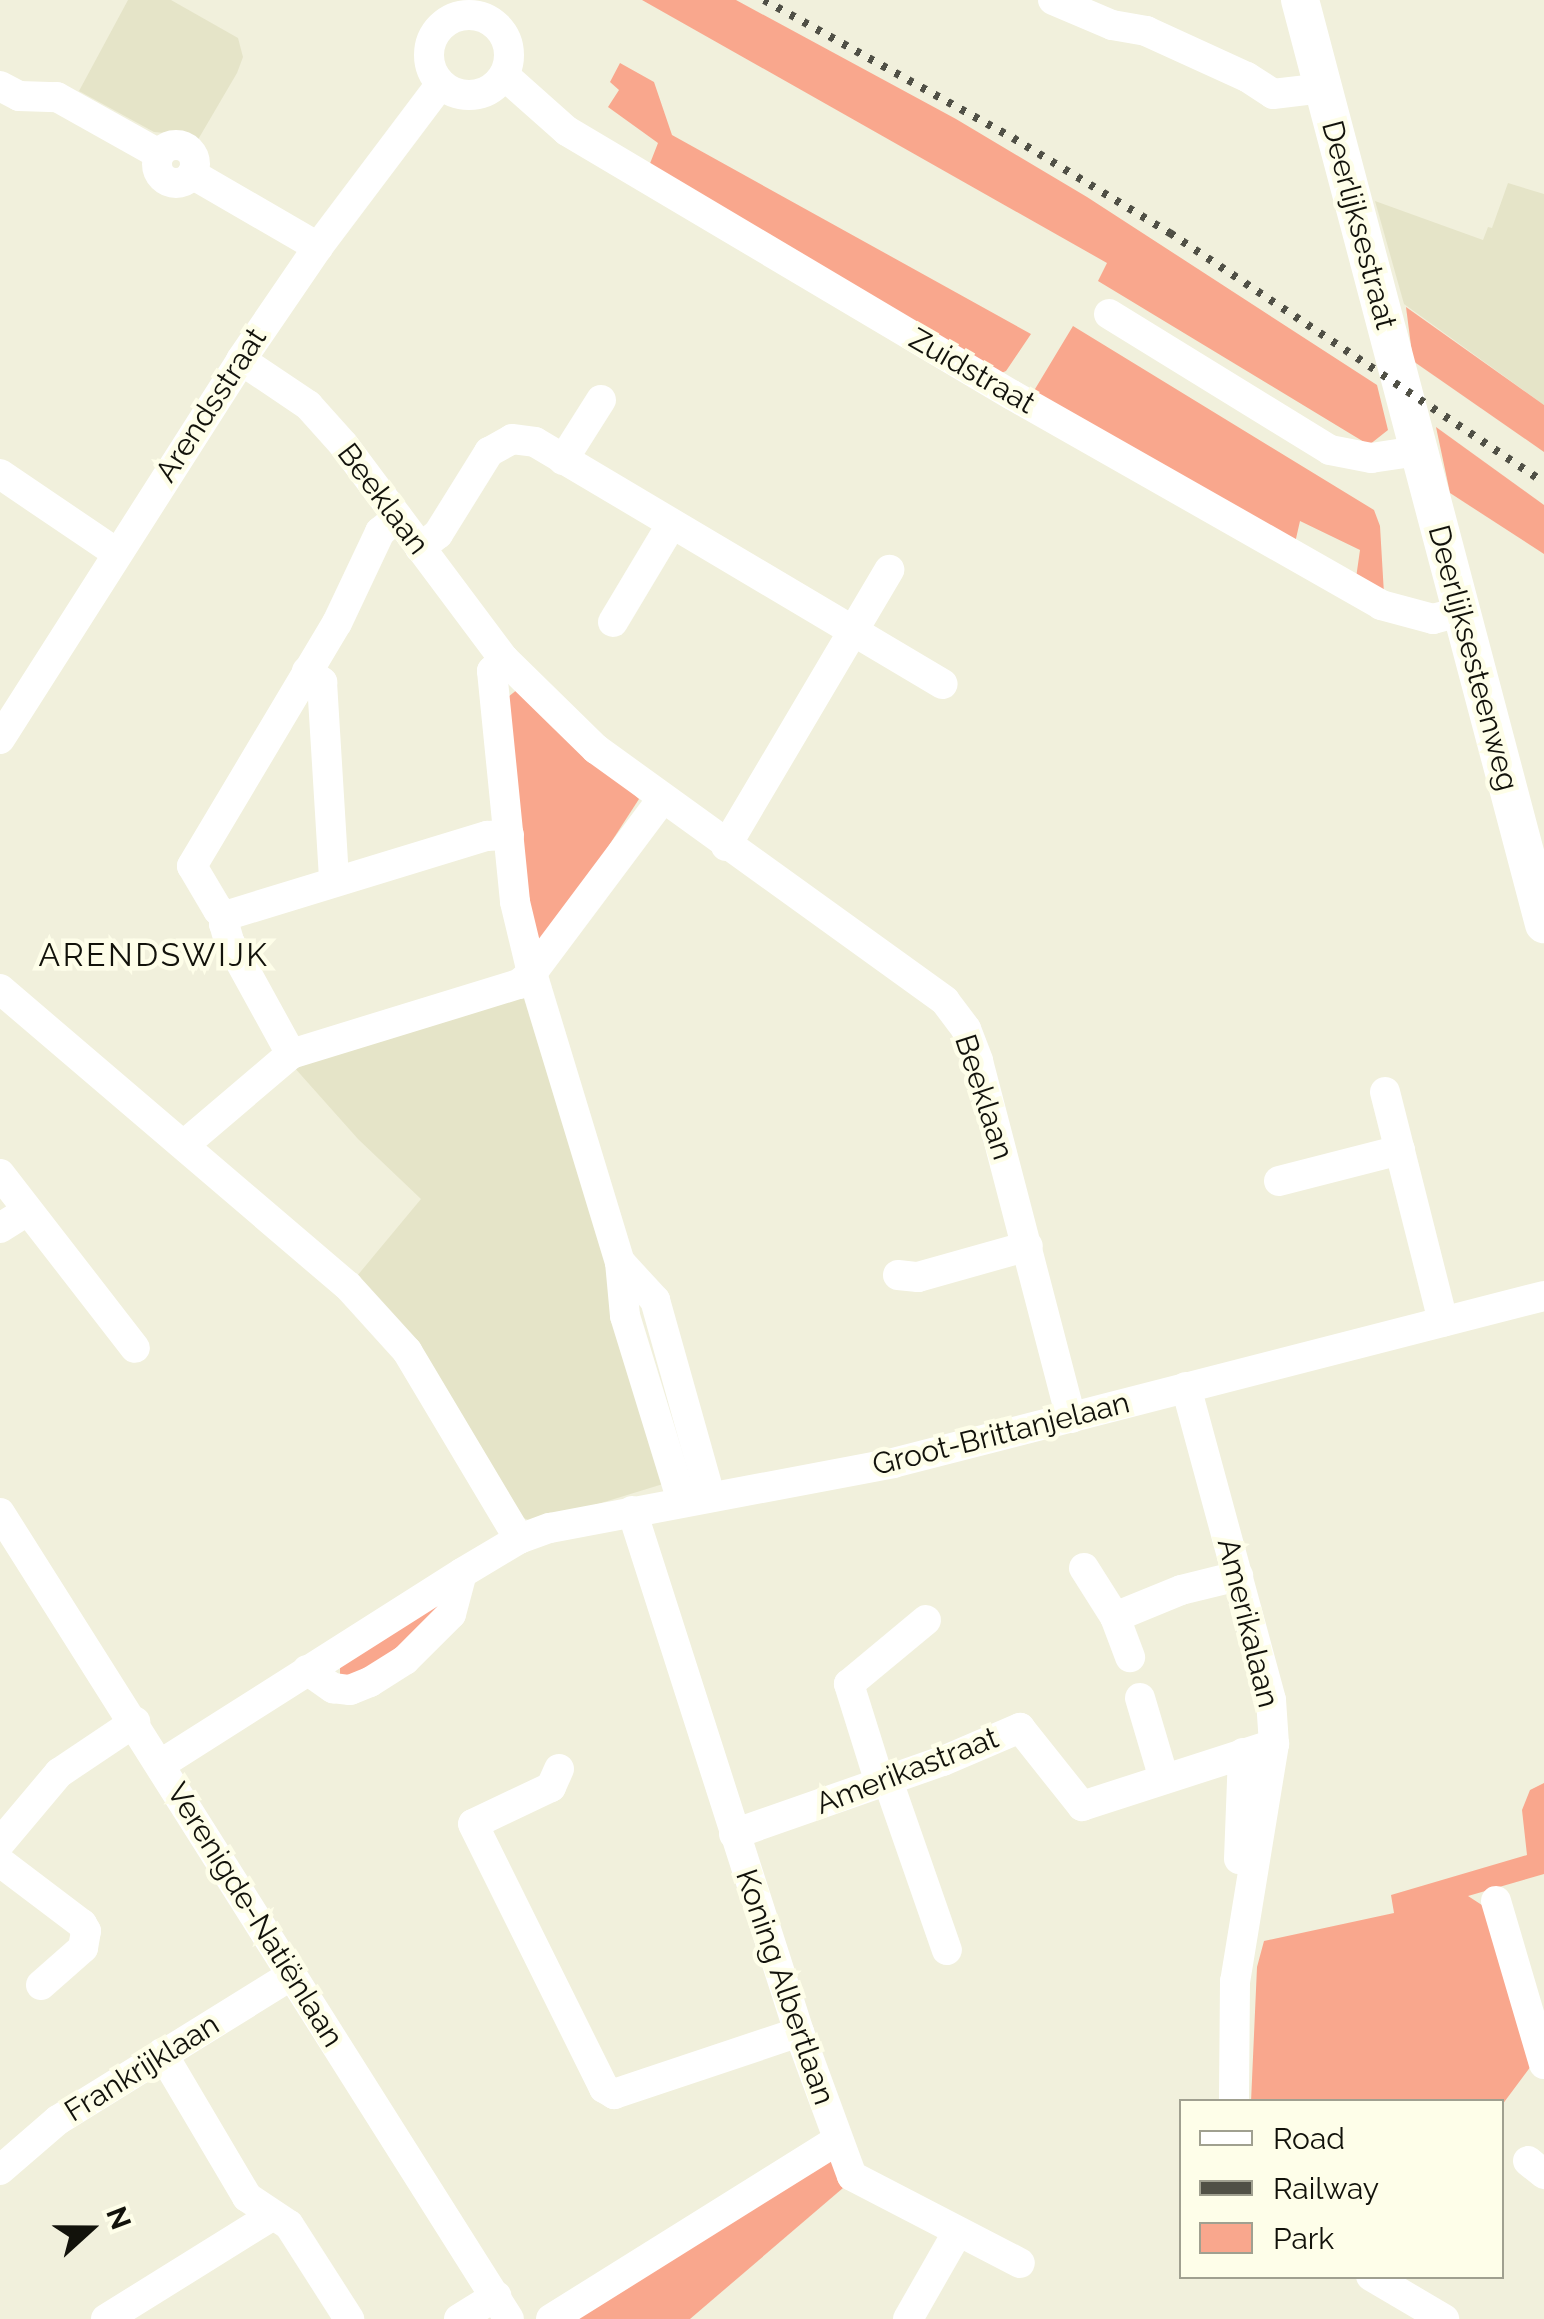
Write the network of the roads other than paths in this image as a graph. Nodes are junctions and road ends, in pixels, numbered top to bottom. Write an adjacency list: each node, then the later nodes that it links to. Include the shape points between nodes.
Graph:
1 (1054, 0): 7 (street, via 1112,25 1146,31 1273,94)
2 (1300, 0): 7 (main road, Deerlijksestraat)
3 (444, 10): 4 (street, via 482,16 502,30 510,56); 5 (street, via 430,49)
4 (505, 76): 5 (street, via 478,95); 20 (street, Zuidstraat, via 567,131 1381,606 1433,619)
5 (440, 84): 8 (street, Arendsstraat)
6 (0, 86): 8 (street, via 19,96 57,97 159,154 164,179 179,183 192,174)
7 (1323, 88): 12 (main road, Deerlijksestraat)
8 (318, 247): 10 (street, Arendsstraat)
9 (1109, 314): 12 (street, via 1330,450 1372,458)
10 (240, 360): 15 (street, Beeklaan, via 308,404); 18 (street, Arendsstraat)
11 (600, 400): 13 (street)
12 (1418, 451): 20 (main road, Deerlijksesteenweg)
13 (564, 460): 16 (street); 17 (street, via 535,442 512,439 489,452 438,534)
14 (0, 474): 18 (street)
15 (398, 517): 17 (street, Beeklaan); 24 (street, via 380,532)
16 (671, 525): 21 (street); 22 (street)
17 (420, 548): 23 (street, Beeklaan)
18 (115, 552): 26 (street, Arendsstraat)
19 (889, 570): 22 (street)
20 (1460, 612): 32 (main road, Deerlijksesteenweg)
21 (614, 622)
22 (852, 632): 25 (street); 29 (street)
23 (504, 659): 27 (street, Beeklaan, via 596,748); 28 (street, via 492,671)
24 (307, 671): 30 (street, via 322,682); 31 (street, via 192,866 218,910)
25 (942, 684)
26 (0, 739)
27 (662, 799): 29 (street, Beeklaan); 33 (street)
28 (508, 835): 30 (street); 33 (street)
29 (726, 846): 42 (street, Beeklaan, via 945,1001 978,1061)
30 (334, 882): 31 (street)
31 (228, 915): 35 (street, via 229,941)
32 (1544, 924)
33 (532, 973): 35 (street, via 520,984); 49 (street, via 620,1262 656,1300)
34 (0, 989): 37 (street)
35 (291, 1054): 37 (street)
36 (1385, 1092): 38 (street)
37 (184, 1145): 52 (street, via 348,1286 407,1351)
38 (1400, 1150): 40 (street); 45 (street)
39 (0, 1174): 41 (street)
40 (1279, 1181)
41 (13, 1220): 46 (street)
42 (1028, 1246): 43 (street, via 918,1277); 48 (street, Beeklaan)
43 (898, 1275)
44 (1544, 1296): 45 (street, Groot-Brittanjelaan)
45 (1443, 1322): 47 (street, Groot-Brittanjelaan)
46 (135, 1348)
47 (1186, 1388): 48 (street, Groot-Brittanjelaan); 55 (street, Amerikalaan)
48 (1071, 1418): 49 (street, Groot-Brittanjelaan, via 893,1463)
49 (696, 1499): 50 (street, Groot-Brittanjelaan)
50 (632, 1511): 52 (street, Groot-Brittanjelaan); 68 (street, Koning Albertlaan)
51 (0, 1513): 61 (street, Verenigde-Natiënlaan)
52 (519, 1539): 54 (street, Groot-Brittanjelaan)
53 (1084, 1568): 56 (street)
54 (462, 1572): 59 (street, Groot-Brittanjelaan); 59 (street, via 451,1614 405,1660 350,1690 333,1688)
55 (1238, 1576): 56 (street); 62 (street, Amerikalaan, via 1271,1700)
56 (1115, 1616): 58 (street)
57 (926, 1620): 67 (street, via 850,1684)
58 (1130, 1657)
59 (308, 1670): 64 (street, Groot-Brittanjelaan)
60 (1140, 1698): 66 (street)
61 (135, 1722): 64 (street, Verenigde-Natiënlaan); 69 (street, via 59,1773)
62 (1274, 1744): 63 (street, Amerikastraat); 74 (street, Amerikalaan)
63 (1242, 1752): 66 (street, Amerikastraat); 74 (street, Amerikalaan)
64 (161, 1764): 73 (street, Verenigde-Natiënlaan)
65 (558, 1769): 76 (street, via 551,1787 473,1824 604,2088 614,2094)
66 (1164, 1779): 67 (street, Amerikastraat, via 1082,1806 1020,1728)
67 (884, 1782): 68 (street, Amerikastraat); 72 (street)
68 (734, 1834): 76 (street, Koning Albertlaan)
69 (0, 1844)
70 (0, 1862): 75 (street, via 86,1932 83,1948)
71 (1496, 1901): 78 (street)
72 (947, 1950)
73 (292, 1975): 77 (street, Frankrijklaan); 86 (street, Verenigde-Natiënlaan)
74 (1235, 1981): 79 (street, Amerikalaan)
75 (40, 1986)
76 (799, 2032): 80 (street, Koning Albertlaan)
77 (162, 2054): 81 (street, Frankrijklaan, via 58,2120); 82 (street, via 247,2197)
78 (1544, 2064)
79 (1234, 2099)
80 (837, 2140): 83 (street, via 852,2176); 90 (street, Koning Albertlaan)
81 (0, 2170)
82 (273, 2215): 87 (street); 88 (street, via 289,2226)
83 (957, 2233): 84 (street); 91 (street)
84 (1020, 2264)
85 (1376, 2279): 92 (street)
86 (502, 2307): 89 (street)
87 (106, 2319)
88 (348, 2319)
89 (459, 2319)
90 (551, 2319)
91 (908, 2319)
92 (1444, 2319)

